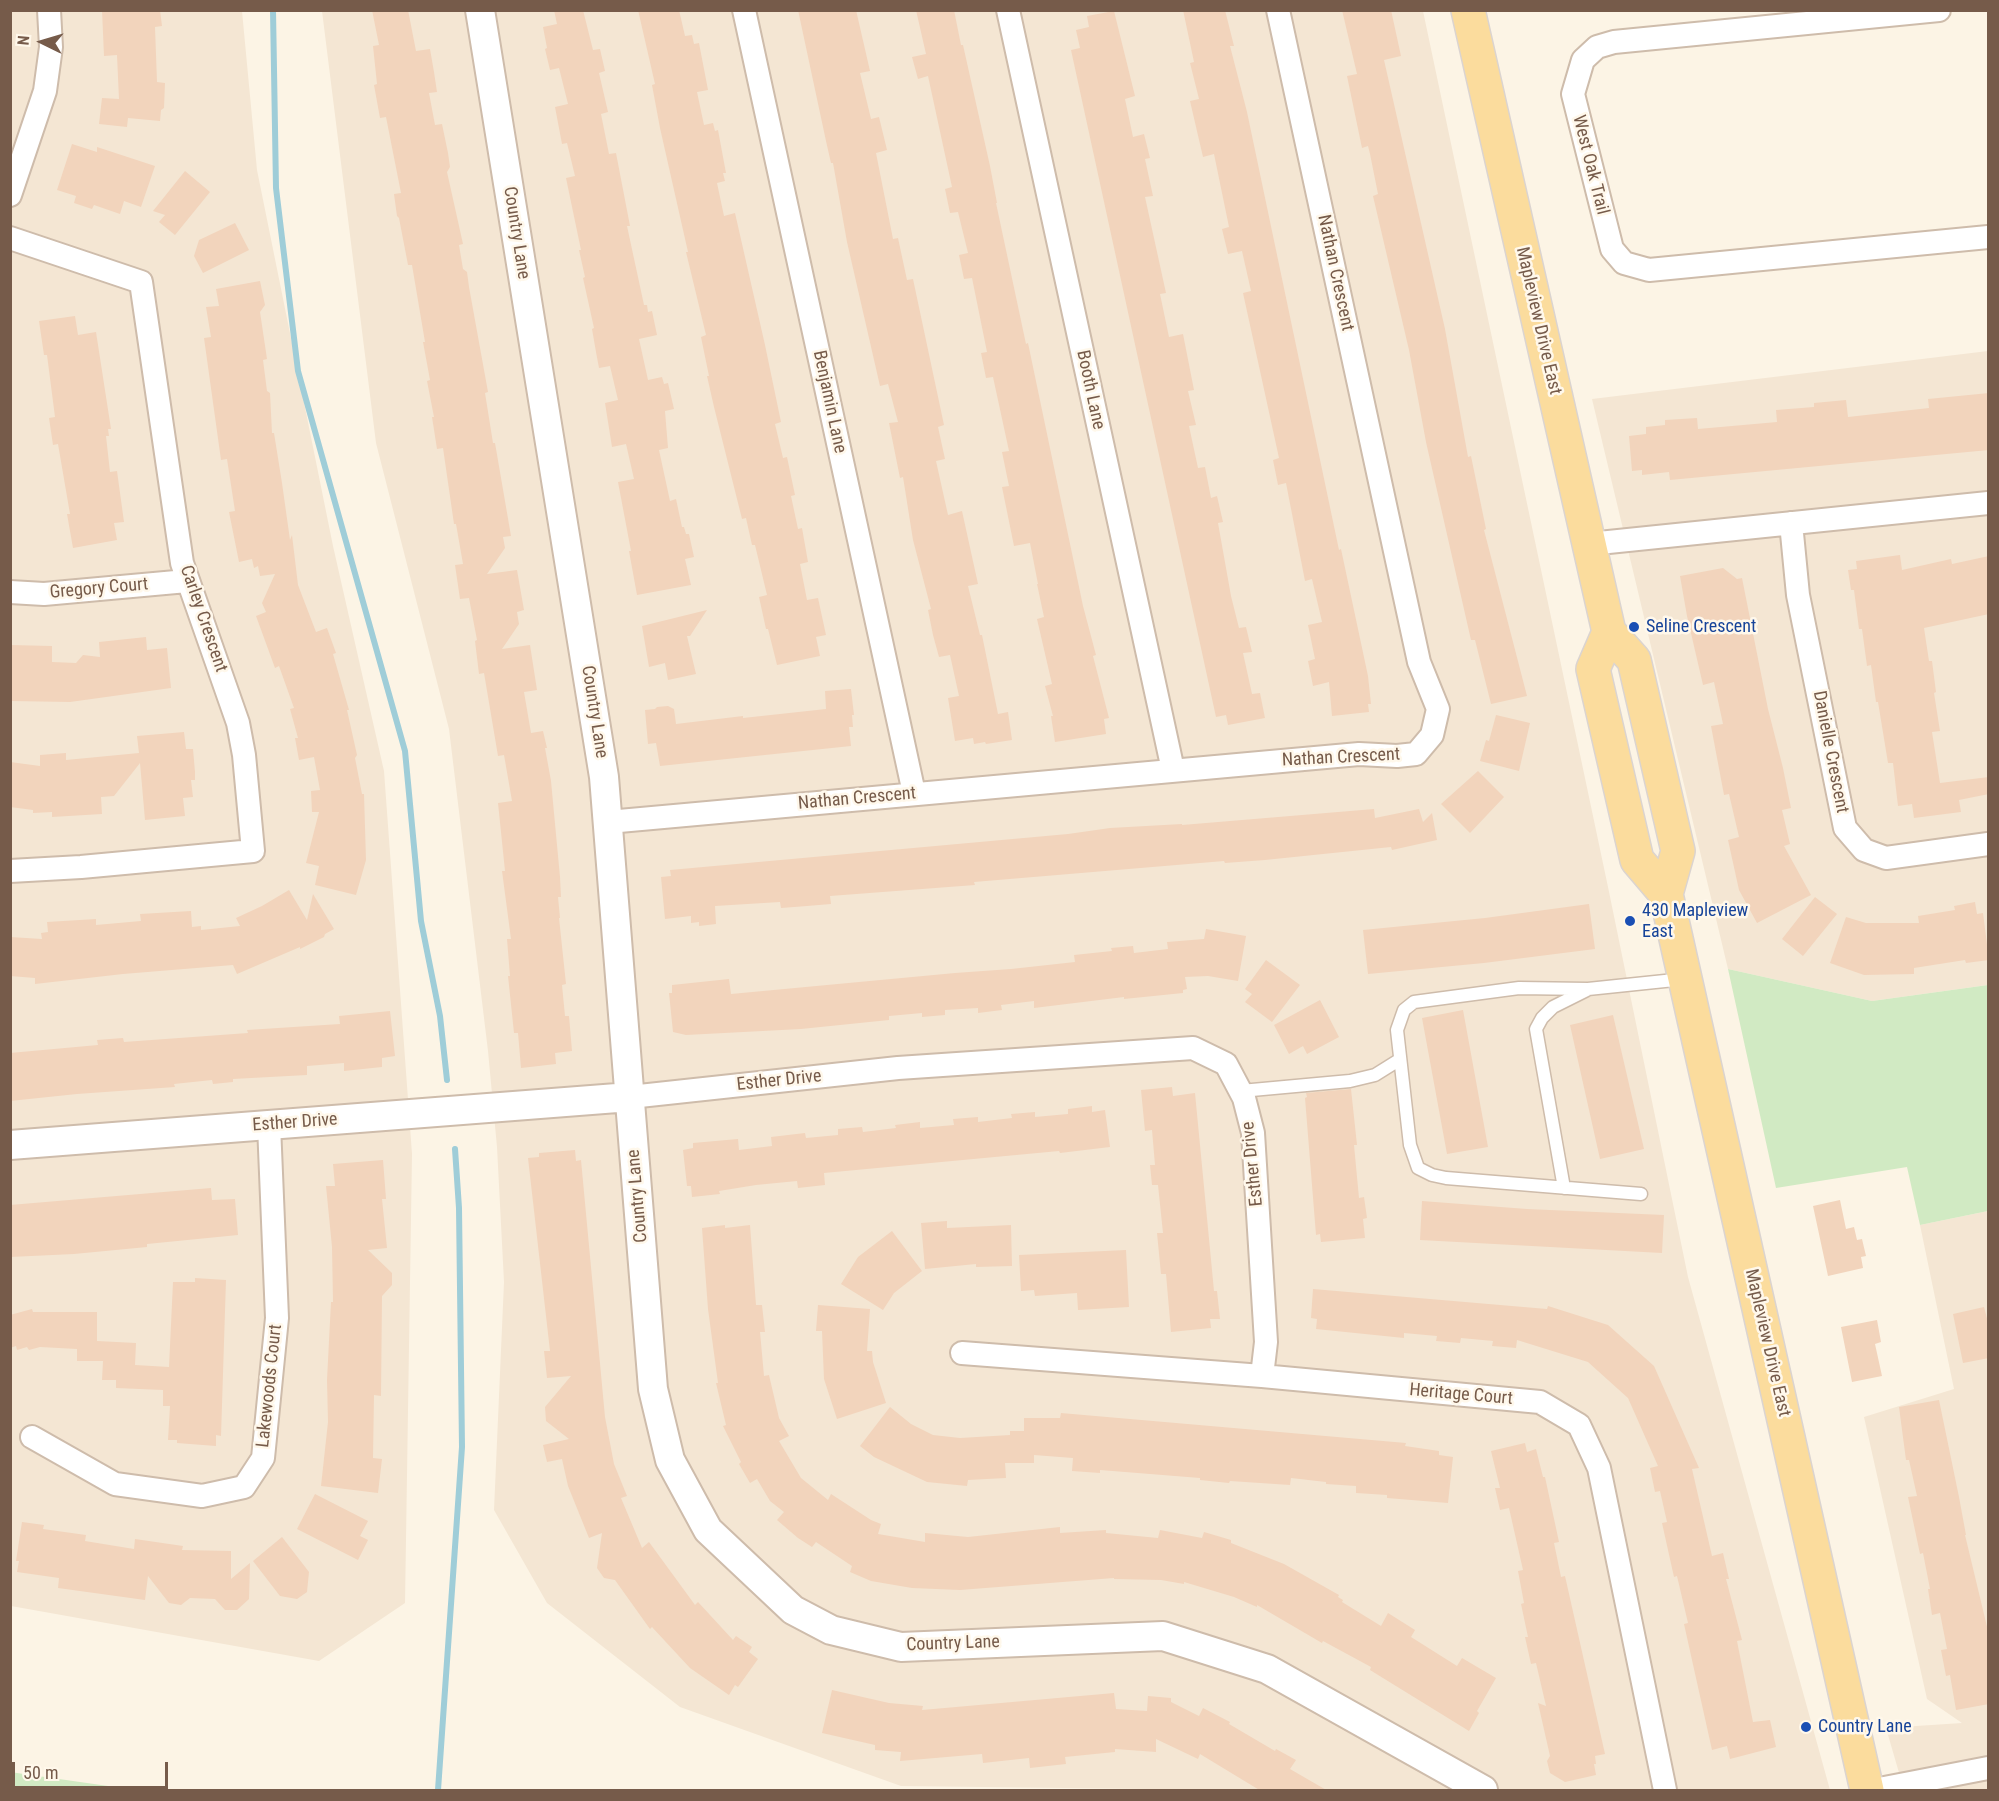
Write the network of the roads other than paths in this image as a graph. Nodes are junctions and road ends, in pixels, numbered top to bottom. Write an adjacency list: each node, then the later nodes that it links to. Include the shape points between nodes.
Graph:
1 (49, 10): 8 (street, via 51,47 45,91)
2 (480, 10): 18 (street, Country Lane)
3 (744, 10): 17 (street, Benjamin Lane)
4 (1008, 10): 16 (street, Booth Lane)
5 (1278, 10): 16 (street, Nathan Crescent, via 1419,662 1438,709 1432,735 1416,754 1359,754)
6 (1468, 10): 13 (main road, Mapleview Drive East)
7 (1939, 10): 9 (street, West Oak Trail, via 1614,42 1597,47 1583,60 1573,94 1612,249 1624,263 1649,270)
8 (10, 195)
9 (1989, 237)
10 (10, 238): 14 (street, Carley Crescent, via 141,282)
11 (1989, 503): 12 (street)
12 (1791, 523): 13 (street); 19 (street, Danielle Crescent, via 1798,595 1845,828 1863,850 1886,858)
13 (1589, 544): 21 (main road, Mapleview Drive East, via 1609,632 1593,669 1637,860 1666,894)
14 (187, 581): 15 (street, Gregory Court, via 44,594); 20 (street, Carley Crescent, via 238,723 253,851)
15 (10, 592)
16 (1173, 770): 17 (street, Nathan Crescent)
17 (914, 793): 18 (street, Nathan Crescent)
18 (608, 822): 25 (street, Country Lane)
19 (1989, 844)
20 (10, 871)
21 (1685, 979): 22 (lane); 36 (main road, Mapleview Drive East)
22 (1588, 989): 23 (lane, via 1519,988 1414,1002 1404,1010 1397,1030); 28 (lane, via 1553,1007 1536,1029)
23 (1399, 1060): 24 (lane, via 1375,1075 1350,1082); 28 (lane, via 1410,1145 1418,1168 1446,1178)
24 (1241, 1091): 25 (street, Esther Drive, via 1226,1064 1193,1048 898,1068); 31 (street, Esther Drive, via 1253,1133 1266,1342)
25 (630, 1097): 26 (street, Esther Drive); 34 (street, Country Lane, via 653,1389 670,1460 708,1530 793,1610 831,1630 901,1647 1163,1636 1267,1669)
26 (269, 1125): 27 (street, Esther Drive); 32 (street, Lakewoods Court, via 277,1318 263,1458 244,1487 202,1496 115,1484)
27 (10, 1145)
28 (1564, 1188): 29 (lane)
29 (1641, 1194)
30 (962, 1353): 31 (street, Heritage Court)
31 (1263, 1376): 35 (street, Heritage Court, via 1540,1402 1579,1425 1599,1468)
32 (32, 1437)
33 (1989, 1768): 37 (street)
34 (1483, 1791)
35 (1665, 1791)
36 (1867, 1791)
37 (1874, 1791)

